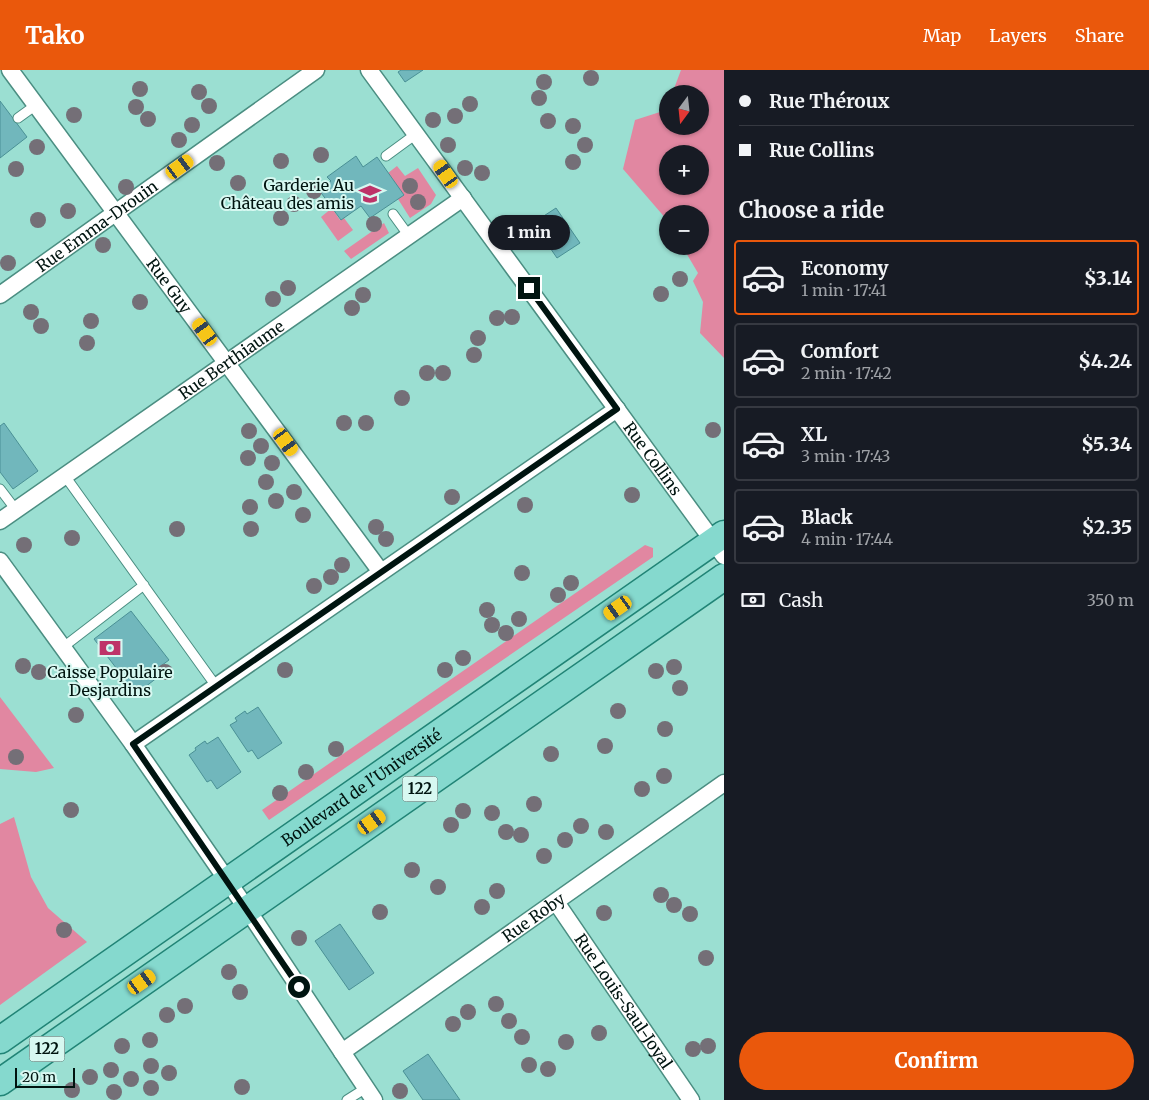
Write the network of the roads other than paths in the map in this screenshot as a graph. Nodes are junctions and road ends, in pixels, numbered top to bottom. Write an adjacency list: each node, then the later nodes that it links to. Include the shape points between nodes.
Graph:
1 (10, 70): 4 (street, Rue Guy)
2 (316, 70): 9 (street, Rue Emma-Drouin)
3 (369, 70): 6 (street, Rue Collins)
4 (36, 105): 5 (lane); 9 (street, Rue Guy)
5 (18, 118)
6 (416, 134): 7 (lane); 8 (street, Rue Collins)
7 (386, 156)
8 (462, 198): 11 (street, Rue Berthiaume); 14 (street, Rue Collins)
9 (117, 212): 12 (street, Rue Emma-Drouin); 13 (street, Rue Guy)
10 (393, 214): 11 (lane)
11 (409, 236): 13 (street, Rue Berthiaume)
12 (0, 295)
13 (228, 362): 15 (street, Rue Berthiaume); 21 (street, Rue Guy)
14 (617, 409): 19 (street, Rue Collins); 21 (street)
15 (65, 476): 17 (street, Rue Berthiaume); 23 (lane)
16 (0, 489): 17 (lane)
17 (16, 510): 18 (street, Rue Berthiaume)
18 (0, 521)
19 (721, 544): 28 (main road, Boulevard de l'Université)
20 (0, 561): 24 (street)
21 (381, 572): 25 (street)
22 (724, 577): 30 (main road, 122)
23 (144, 585): 24 (lane); 25 (lane)
24 (62, 648): 26 (street)
25 (216, 686): 26 (street)
26 (133, 744): 28 (street)
27 (724, 783): 29 (street, Rue Roby)
28 (227, 880): 30 (street); 31 (main road, Boulevard de l'Université)
29 (556, 902): 32 (street, Rue Roby); 36 (street, Rue Louis-Saul-Joyal)
30 (247, 909): 32 (street); 33 (main road, 122)
31 (0, 1040)
32 (342, 1052): 34 (street)
33 (0, 1082)
34 (370, 1094): 35 (lane)
35 (347, 1100)
36 (691, 1100)

